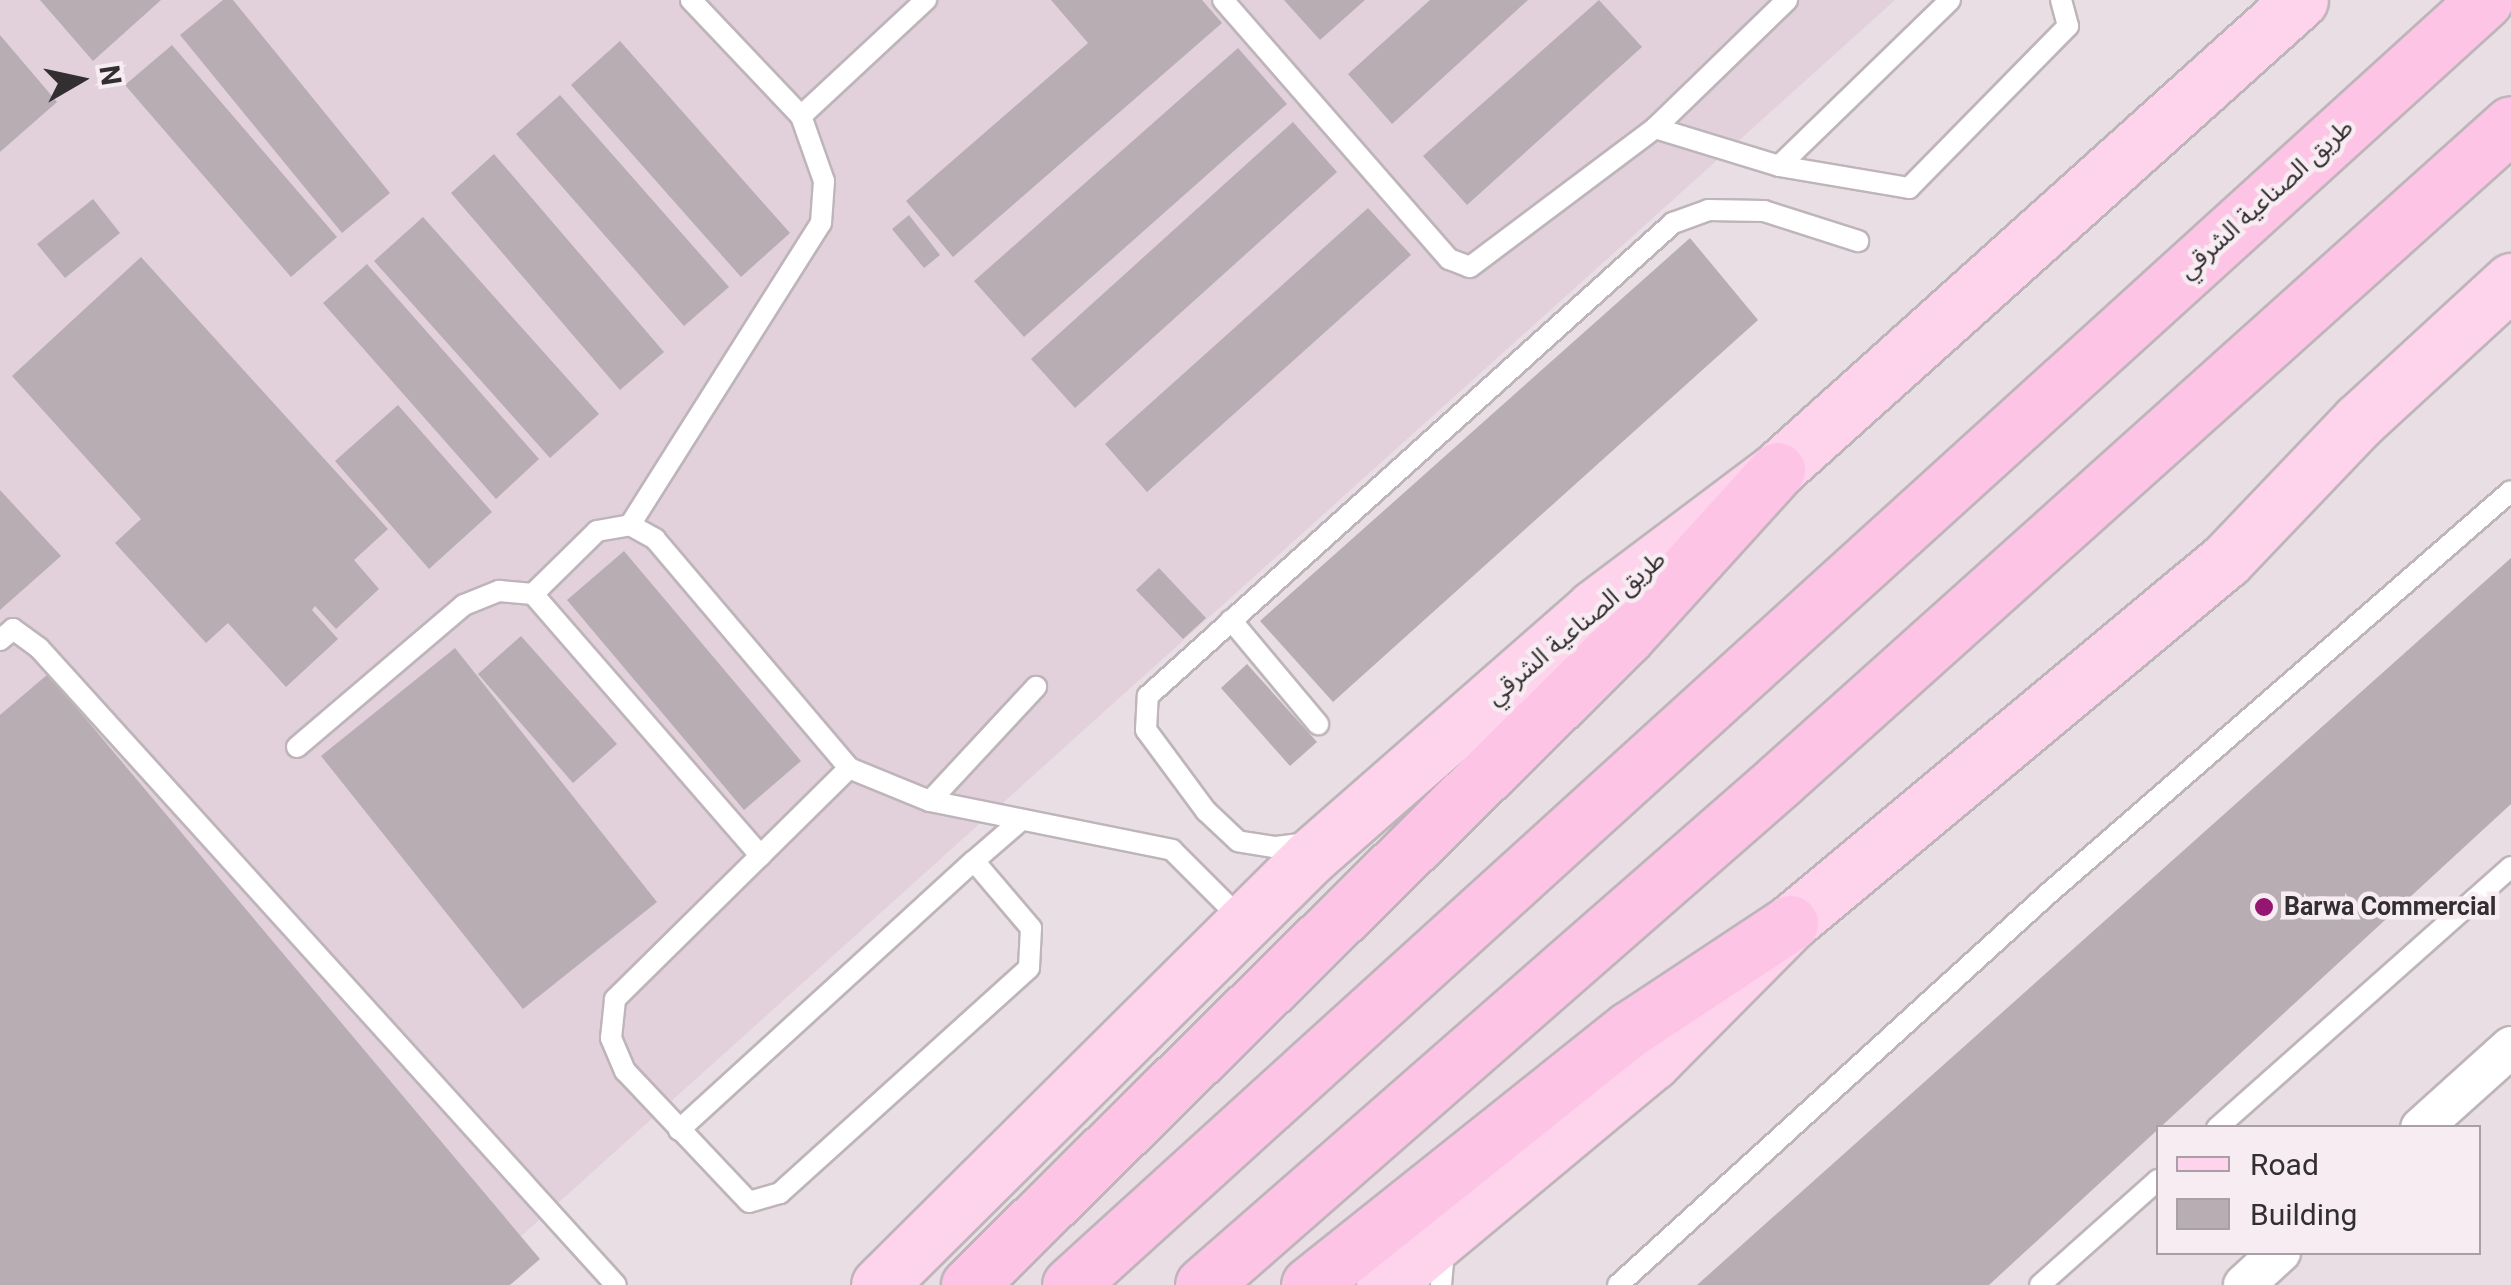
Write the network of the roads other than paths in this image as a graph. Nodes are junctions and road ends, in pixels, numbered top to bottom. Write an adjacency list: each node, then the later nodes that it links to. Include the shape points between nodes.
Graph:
1 (691, 0): 9 (lane)
2 (926, 0): 9 (lane)
3 (1223, 0): 11 (lane, via 1448,259 1470,267)
4 (1788, 0): 11 (lane)
5 (1950, 0): 12 (lane)
6 (2061, 0): 12 (lane, via 2068,26 1909,188)
7 (2300, 0): 15 (main road, طريق الصناعية الشرقي)
8 (2485, 0): 43 (highway, طريق الصناعية الشرقي)
9 (801, 116): 17 (lane, via 824,180 820,223)
10 (2511, 124): 44 (highway)
11 (1655, 128): 12 (lane)
12 (1779, 166)
13 (1858, 240): 19 (lane, via 1764,211 1708,210 1673,222)
14 (2511, 281): 32 (main road, via 2359,421 2226,560)
15 (1776, 470): 27 (main road, طريق الصناعية الشرقي, via 1594,608); 42 (highway, via 1624,639)
16 (2511, 491): 47 (lane, via 2049,893)
17 (630, 525): 18 (lane, via 598,531); 24 (lane, via 656,539)
18 (532, 594): 23 (lane, via 498,590 464,605); 28 (lane)
19 (1231, 620): 22 (lane); 27 (lane, via 1148,696 1146,730 1206,811 1238,840 1274,847)
20 (0, 640): 40 (lane, via 12,629 39,648)
21 (1036, 688): 25 (lane)
22 (1318, 724)
23 (297, 746)
24 (849, 768): 25 (lane); 28 (lane)
25 (930, 801): 26 (lane)
26 (1019, 822): 29 (lane); 31 (lane, via 1172,850)
27 (1330, 840): 31 (main road, طريق الصناعية الشرقي)
28 (761, 856): 36 (lane, via 615,998 611,1038 624,1070)
29 (974, 861): 36 (lane); 36 (lane, via 1031,928 1029,968 780,1193 749,1202)
30 (2511, 867): 34 (lane)
31 (1244, 922): 41 (main road, طريق الصناعية الشرقي)
32 (1790, 923): 39 (main road); 45 (highway, via 1630,1029)
33 (2511, 1048): 35 (street)
34 (2220, 1125)
35 (2424, 1125)
36 (679, 1130)
37 (2156, 1182): 48 (lane)
38 (2277, 1255): 49 (street)
39 (1443, 1259): 46 (main road)
40 (616, 1285)
41 (878, 1285)
42 (969, 1285)
43 (1070, 1285)
44 (1204, 1285)
45 (1309, 1285)
46 (1384, 1285)
47 (1618, 1285)
48 (2040, 1285)
49 (2244, 1285)

